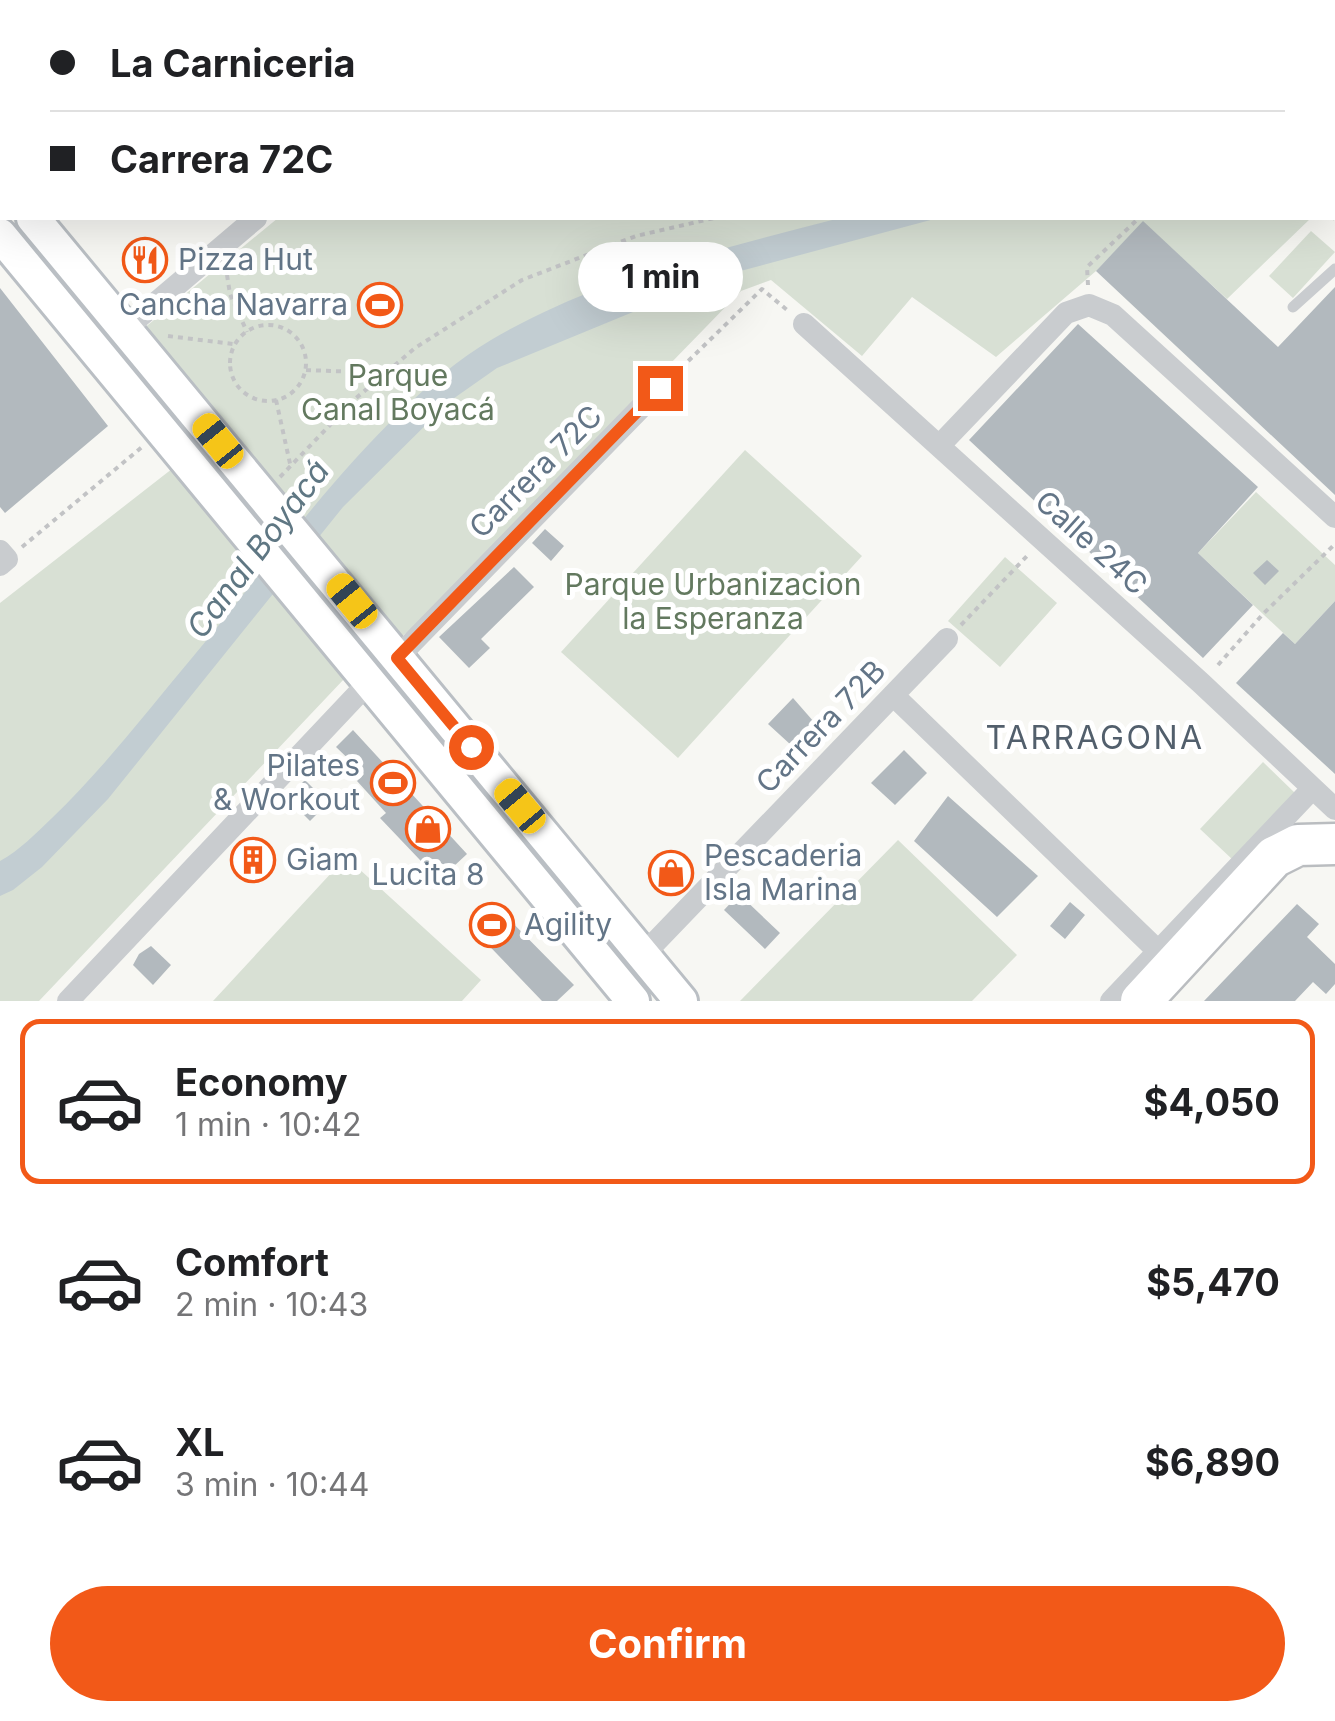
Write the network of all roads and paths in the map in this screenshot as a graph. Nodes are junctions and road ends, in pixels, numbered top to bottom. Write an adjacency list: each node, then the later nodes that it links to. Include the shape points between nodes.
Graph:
1 (35, 220): 11 (main road)
2 (254, 220): 6 (street)
3 (705, 220): 16 (path, via 636,236 522,280)
4 (1137, 220): 8 (path, via 1087,266)
5 (0, 235): 19 (main road)
6 (222, 246): 11 (street); 12 (path, via 230,294)
7 (1335, 268): 9 (lane)
8 (1089, 304): 20 (street, via 1066,313); 23 (street, via 1113,315)
9 (1294, 307)
10 (804, 324): 17 (path, via 762,288); 20 (street, Calle 24C)
11 (125, 329): 22 (main road)
12 (246, 332): 14 (path); 15 (path, via 271,326 294,336)
13 (165, 336): 14 (path)
14 (234, 344): 18 (path, via 230,369 241,391)
15 (306, 370): 16 (path); 18 (path, via 296,390)
16 (385, 373): 21 (path)
17 (660, 388): 28 (street, Carrera 72C)
18 (276, 400): 21 (path)
19 (161, 429): 26 (path); 29 (main road)
20 (939, 446): 24 (street, Calle 24C)
21 (291, 468): 22 (path)
22 (268, 490): 28 (main road)
23 (1335, 518)
24 (1043, 540): 27 (path); 30 (street, Calle 24C)
25 (1335, 544): 30 (path)
26 (2, 558)
27 (947, 640): 31 (street, Carrera 72B)
28 (397, 658): 37 (main road)
29 (370, 681): 38 (main road); 39 (street)
30 (1201, 683): 32 (street, Calle 24C)
31 (893, 696): 36 (street); 37 (street, Carrera 72B)
32 (1312, 789): 33 (street, Calle 24C); 36 (street)
33 (1335, 809)
34 (1335, 844): 42 (highway, via 1298,845 1274,857)
35 (1335, 870): 43 (highway, via 1297,872 1273,887)
36 (1158, 950): 41 (street)
37 (643, 955): 40 (main road)
38 (620, 996)
39 (68, 1001)
40 (681, 1001)
41 (1110, 1001)
42 (1141, 1001)
43 (1167, 1001)

